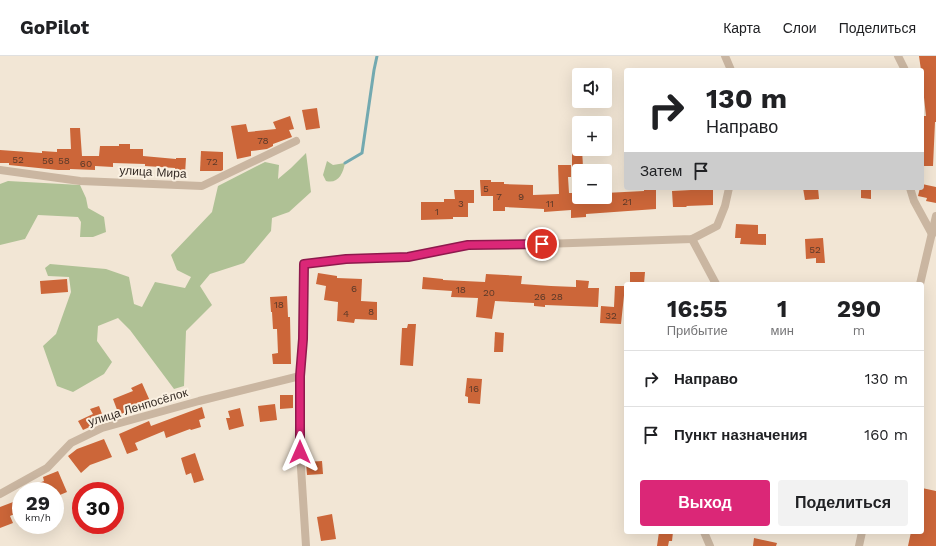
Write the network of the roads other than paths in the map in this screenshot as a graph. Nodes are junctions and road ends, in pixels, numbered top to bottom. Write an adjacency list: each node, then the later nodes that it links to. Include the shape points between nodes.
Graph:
1 (725, 56): 3 (street)
2 (898, 56): 4 (street)
3 (729, 68)
4 (904, 68)
5 (296, 141): 6 (street, улица Мира, via 202,186 80,181)
6 (0, 170)
7 (729, 190): 11 (street, via 717,226)
8 (911, 190): 10 (street)
9 (936, 216): 10 (street)
10 (932, 234): 13 (street)
11 (692, 239): 12 (street); 14 (street, via 468,245 408,257 346,259 304,264)
12 (715, 282)
13 (920, 282)
14 (300, 376): 15 (street, улица Ленпосёлок, via 102,428 71,443 47,468); 18 (street, via 300,452)
15 (0, 494)
16 (705, 534): 19 (street)
17 (862, 534): 20 (street)
18 (306, 546)
19 (710, 546)
20 (859, 546)

